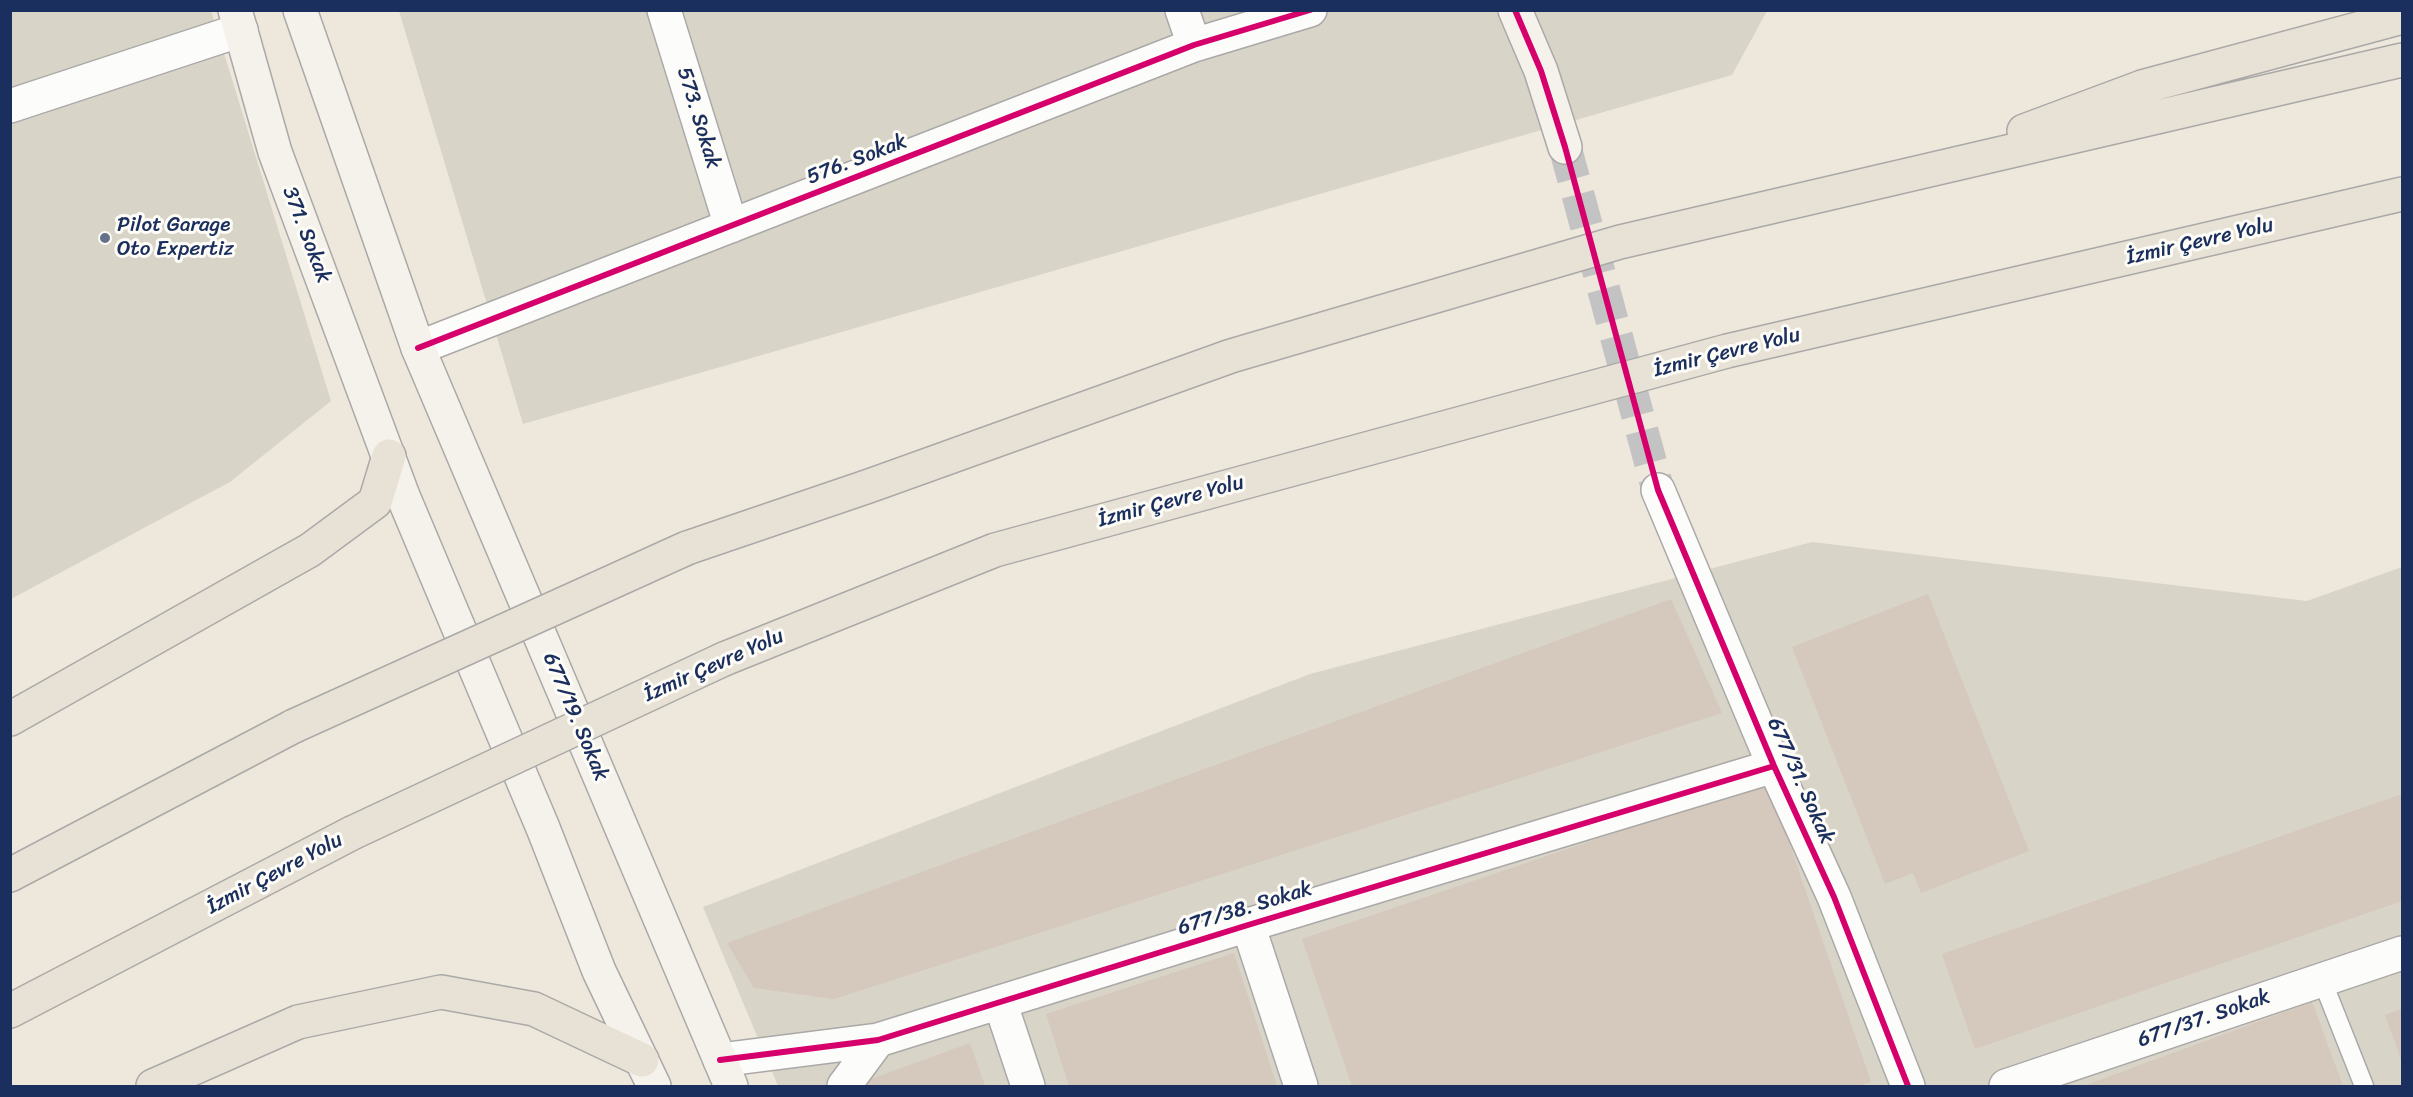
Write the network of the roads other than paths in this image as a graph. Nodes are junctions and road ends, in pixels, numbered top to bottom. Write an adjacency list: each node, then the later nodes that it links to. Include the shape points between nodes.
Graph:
1 (300, 10): 15 (main road)
2 (664, 10): 14 (street, 573. Sokak)
3 (1182, 10): 8 (street)
4 (1310, 10): 8 (street, 576. Sokak)
5 (1515, 10): 11 (main road, via 1541,71)
6 (2403, 17): 12 (highway, via 2142,87)
7 (238, 20): 10 (street); 16 (main road, 371. Sokak, via 275,152)
8 (1194, 45): 14 (street, 576. Sokak)
9 (2403, 60): 12 (highway)
10 (10, 106)
11 (1565, 147)
12 (1890, 180): 20 (highway, bridge, via 1620,242 1232,356 687,548 294,726)
13 (2403, 194): 25 (highway, İzmir Çevre Yolu, bridge, via 1727,351 994,550 724,659 352,833)
14 (731, 226): 15 (street, 576. Sokak)
15 (418, 348): 28 (main road, 677/19. Sokak)
16 (389, 456): 18 (highway, via 375,502 310,550); 27 (main road, via 600,971)
17 (1658, 490): 19 (street, 677/31. Sokak)
18 (10, 719)
19 (1774, 766): 21 (street, 677/38. Sokak); 33 (street, 677/31. Sokak, via 1834,897)
20 (10, 875)
21 (1248, 925): 24 (street, 677/38. Sokak); 32 (street)
22 (2403, 953): 23 (street, 677/37. Sokak)
23 (2322, 980): 34 (street, 677/37. Sokak); 35 (lane)
24 (1000, 1002): 26 (street, 677/38. Sokak); 31 (street)
25 (10, 1011)
26 (878, 1040): 28 (street, 677/38. Sokak); 30 (street)
27 (648, 1073): 29 (highway, via 534,1009 441,992 298,1022)
28 (726, 1073)
29 (153, 1086)
30 (844, 1086)
31 (1028, 1086)
32 (1301, 1086)
33 (1908, 1086)
34 (2006, 1086)
35 (2364, 1086)

